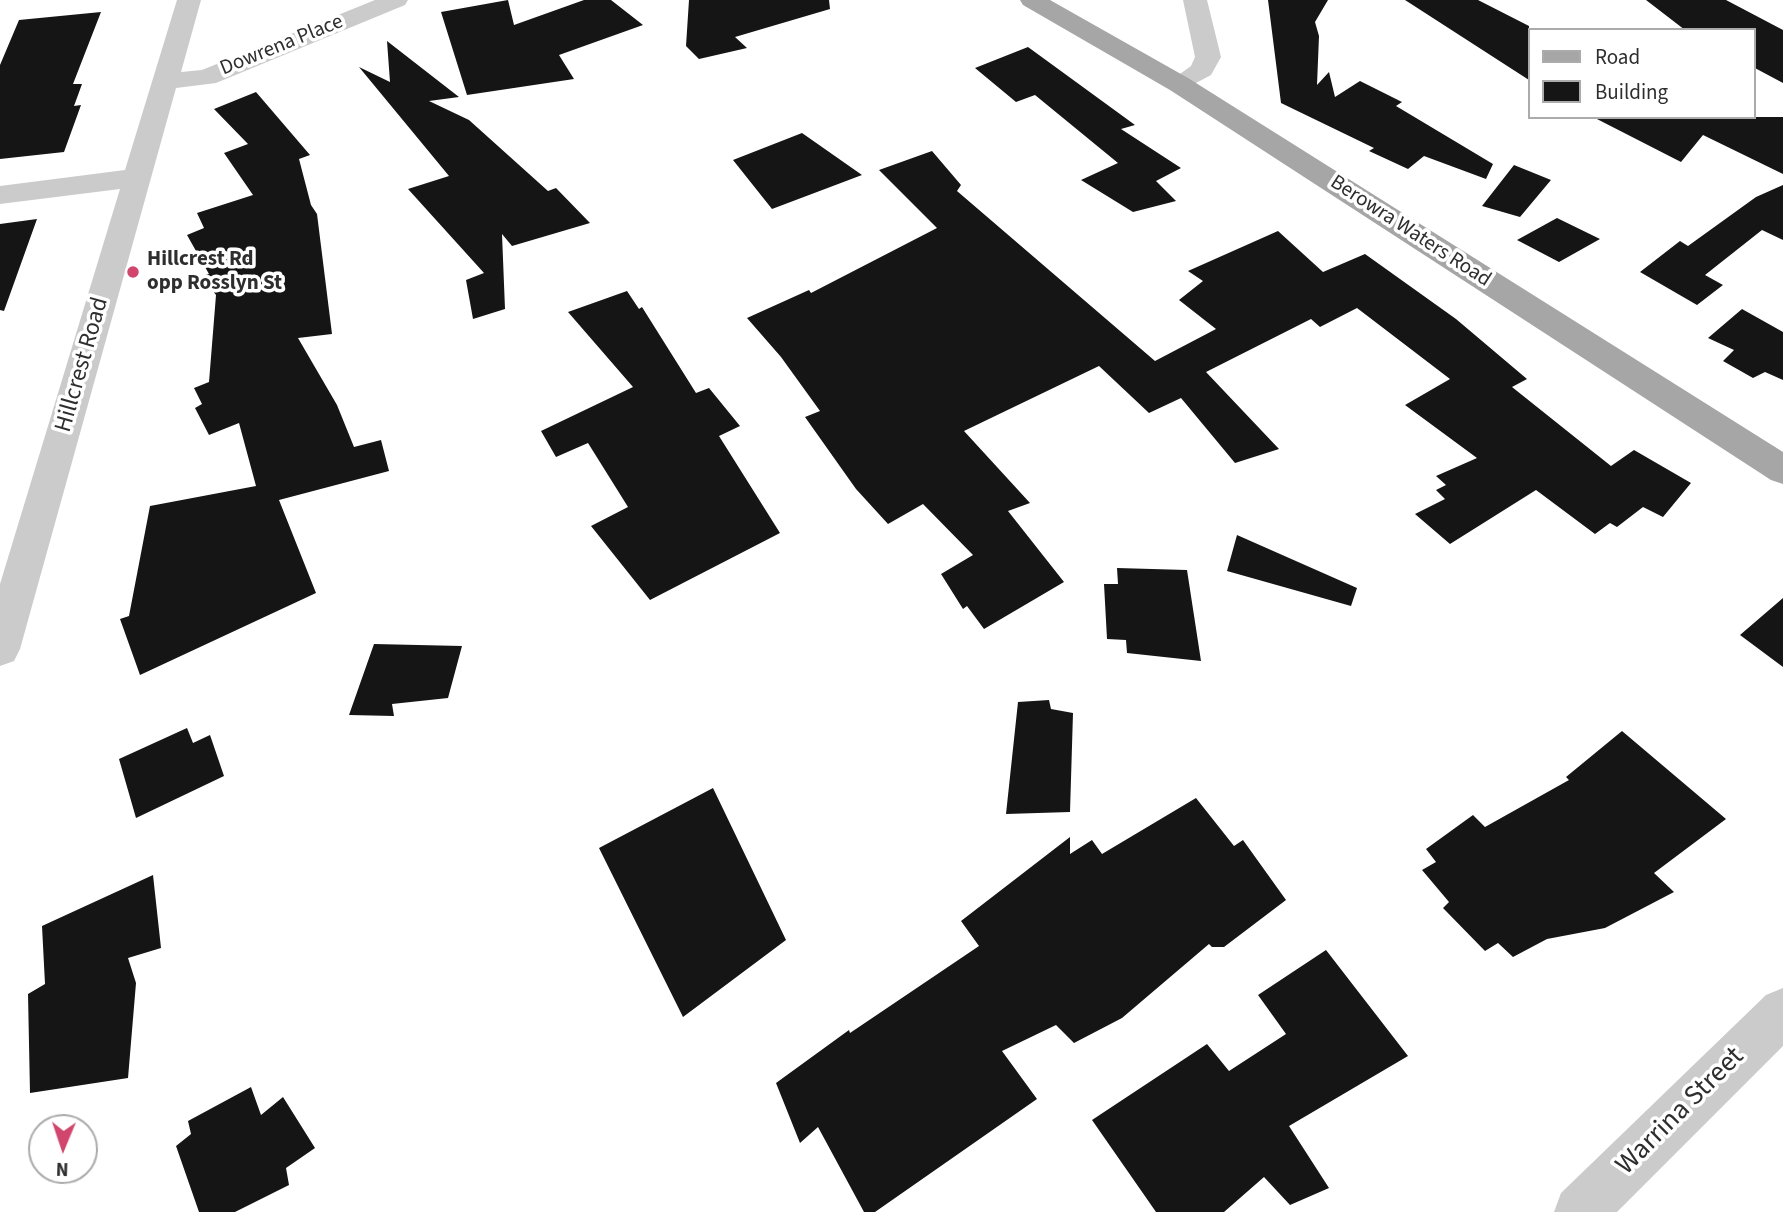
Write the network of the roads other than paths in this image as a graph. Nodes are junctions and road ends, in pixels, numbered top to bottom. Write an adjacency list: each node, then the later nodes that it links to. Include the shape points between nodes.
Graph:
1 (189, 0): 5 (street, Hillcrest Road)
2 (396, 0): 5 (street, Dowrena Place, via 207,77)
3 (1032, 0): 6 (main road, Berowra Waters Road)
4 (1195, 0): 6 (street, via 1209,57 1202,70)
5 (165, 82): 7 (street, Hillcrest Road)
6 (1179, 84): 9 (main road, Berowra Waters Road)
7 (137, 178): 8 (street); 10 (street, Hillcrest Road)
8 (0, 195)
9 (1783, 470)
10 (0, 649)
11 (1783, 1012): 12 (street, Warrina Street)
12 (1580, 1212)

